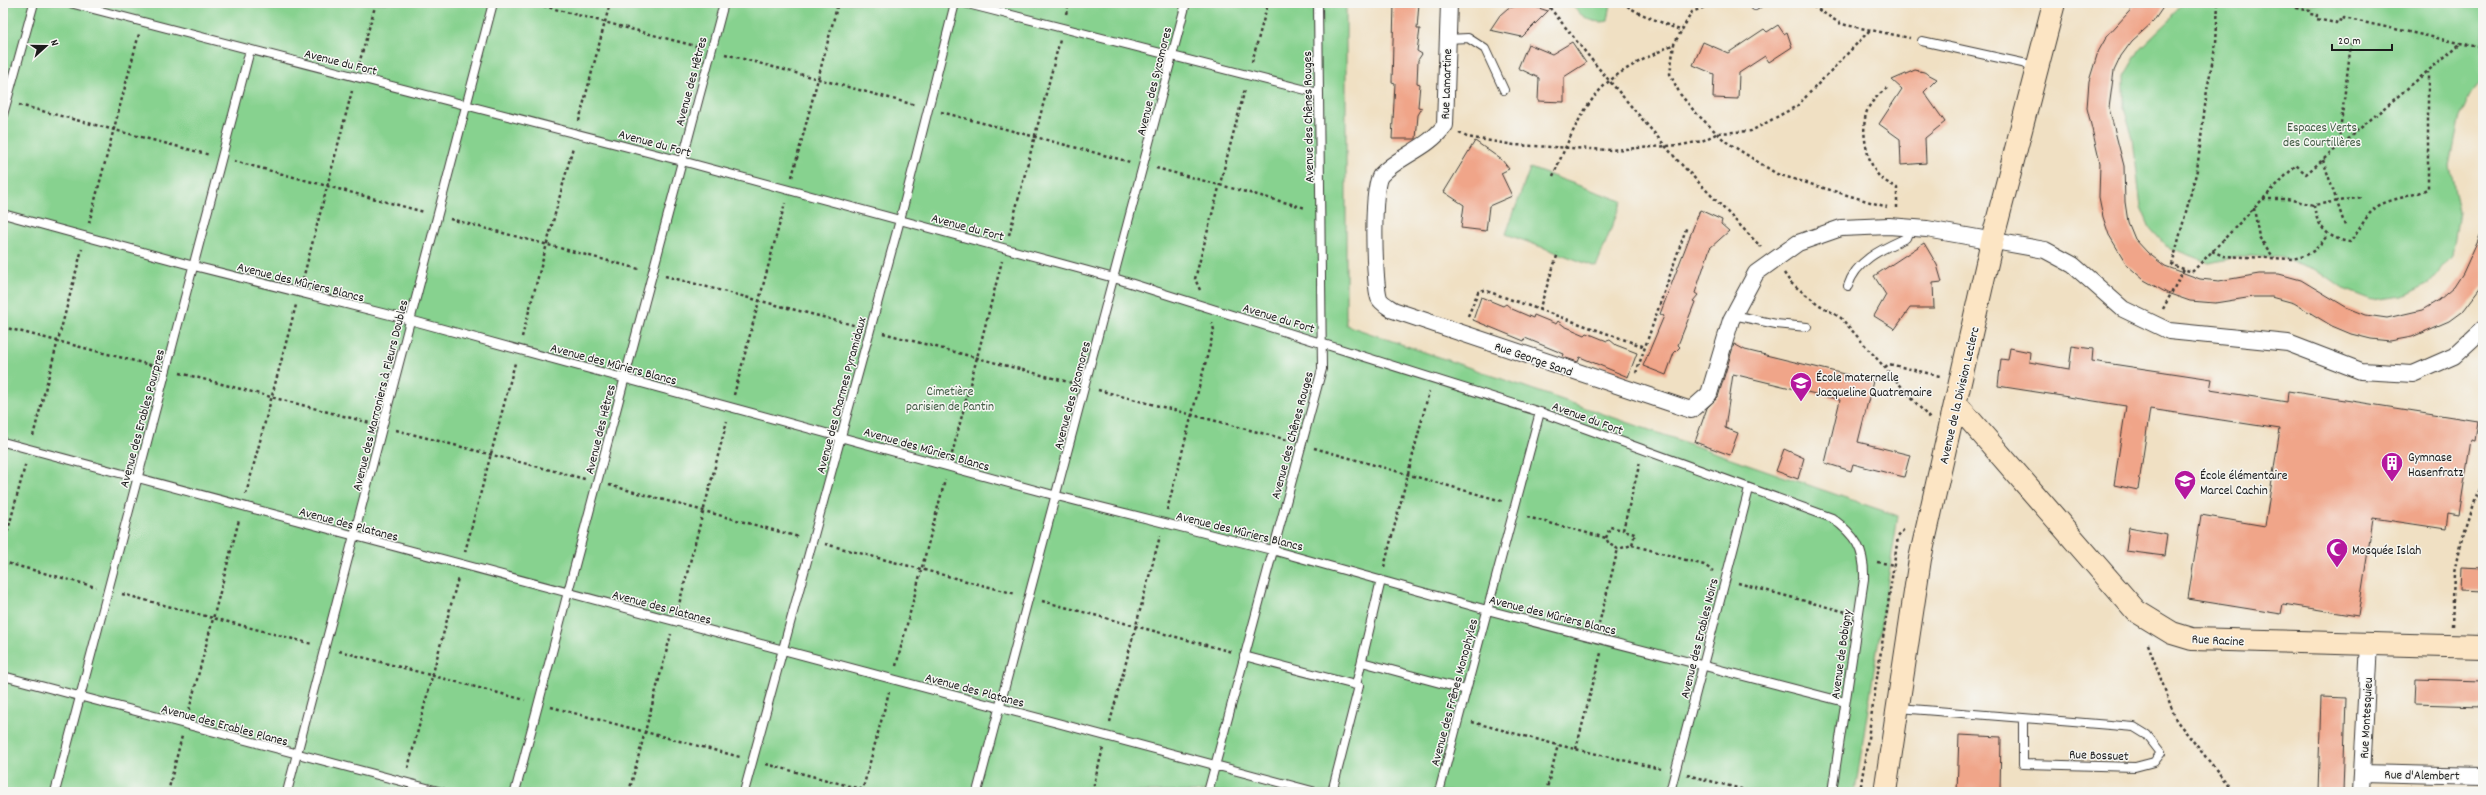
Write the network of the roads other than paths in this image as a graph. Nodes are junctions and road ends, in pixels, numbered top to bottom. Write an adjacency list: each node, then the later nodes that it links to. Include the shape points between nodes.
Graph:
1 (34, 3): 19 (lane)
2 (70, 3): 13 (lane, Avenue du Fort)
3 (493, 3): 18 (lane, Avenue des Marroniers à Fleurs Doubles)
4 (724, 3): 20 (lane, Avenue des Hêtres)
5 (955, 3): 22 (lane, Avenue des Charmes Pyramidaux)
6 (964, 3): 14 (lane)
7 (1186, 3): 14 (lane, Avenue des Sycomores)
8 (1318, 3): 17 (lane, Avenue des Chênes Rouges)
9 (1449, 3): 11 (street, Rue Lamartine)
10 (2054, 3): 15 (main road, Avenue de la Division Leclerc)
11 (1447, 39): 16 (lane, via 1468,38 1485,49); 28 (street, Rue Lamartine, via 1445,125 1438,135 1380,176 1375,192 1375,282)
12 (1922, 41): 15 (lane)
13 (250, 50): 18 (lane, Avenue du Fort); 25 (lane, Avenue des Erables Pourpres)
14 (1172, 57): 17 (lane); 26 (lane, Avenue des Sycomores)
15 (2039, 66): 24 (main road, Avenue de la Division Leclerc)
16 (1504, 90)
17 (1318, 93): 33 (lane, Avenue des Chênes Rouges)
18 (465, 105): 20 (lane, Avenue du Fort); 30 (lane, Avenue des Marroniers à Fleurs Doubles)
19 (3, 115)
20 (682, 161): 22 (lane, Avenue du Fort); 34 (lane, Avenue des Hêtres)
21 (3, 214): 25 (lane, Avenue des Mûriers Blancs)
22 (900, 220): 26 (lane, Avenue du Fort); 37 (lane, Avenue des Charmes Pyramidaux)
23 (1904, 227): 24 (street); 27 (lane, via 1906,238 1881,249 1865,261 1852,275); 29 (street, via 1841,228 1798,243 1756,273)
24 (1992, 241): 32 (street, via 2045,250 2073,265 2123,309 2169,331 2288,343 2360,371 2413,374 2454,356); 35 (main road, Avenue de la Division Leclerc)
25 (194, 266): 30 (lane, Avenue des Mûriers Blancs); 39 (lane, Avenue des Erables Pourpres)
26 (1114, 278): 33 (lane, Avenue du Fort); 41 (lane, Avenue des Sycomores)
27 (1848, 286)
28 (1380, 300): 29 (street, Rue George Sand, via 1393,310 1691,410 1709,394)
29 (1734, 315): 31 (lane, via 1776,324)
30 (410, 320): 34 (lane, Avenue des Mûriers Blancs); 43 (lane, Avenue des Marroniers à Fleurs Doubles)
31 (1807, 327)
32 (2483, 329)
33 (1322, 343): 36 (lane, Avenue du Fort); 44 (lane, Avenue des Chênes Rouges, via 1322,369)
34 (624, 379): 37 (lane, Avenue des Mûriers Blancs); 46 (lane, Avenue des Hêtres)
35 (1958, 399): 48 (main road, Rue Racine, via 2136,611 2172,633 2192,639); 60 (main road, Avenue de la Division Leclerc, via 1920,559)
36 (1540, 412): 40 (lane, Avenue du Fort); 47 (lane, Avenue des Frênes Monophyles)
37 (840, 436): 41 (lane, Avenue des Mûriers Blancs); 50 (lane, Avenue des Charmes Pyramidaux)
38 (3, 442): 39 (lane, Avenue des Platanes)
39 (137, 478): 43 (lane, Avenue des Platanes); 57 (lane, Avenue des Erables Pourpres)
40 (1749, 489): 42 (lane, Avenue du Fort, via 1832,518); 53 (lane, Avenue des Erables Noirs)
41 (1057, 496): 44 (lane, Avenue des Mûriers Blancs); 59 (lane, Avenue des Sycomores)
42 (1843, 526): 58 (lane, Avenue de Bobigny, via 1861,548 1864,560)
43 (355, 537): 46 (lane, Avenue des Platanes); 62 (lane, Avenue des Marroniers à Fleurs Doubles)
44 (1272, 550): 45 (lane, Avenue des Mûriers Blancs); 51 (lane, Avenue des Chênes Rouges)
45 (1381, 580): 47 (lane, Avenue des Mûriers Blancs); 52 (lane)
46 (569, 594): 50 (lane, Avenue des Platanes); 69 (lane, Avenue des Hêtres)
47 (1487, 610): 53 (lane, Avenue des Mûriers Blancs); 56 (lane, Avenue des Frênes Monophyles)
48 (2368, 644): 49 (main road, Rue Racine); 64 (street, Rue Montesquieu)
49 (2483, 647)
50 (784, 651): 59 (lane, Avenue des Platanes); 70 (lane, Avenue des Charmes Pyramidaux)
51 (1244, 656): 55 (lane); 63 (lane, Avenue des Chênes Rouges)
52 (1362, 662): 55 (lane); 56 (lane)
53 (1704, 664): 58 (lane, Avenue des Mûriers Blancs); 76 (lane, Avenue des Erables Noirs)
54 (3, 676): 57 (lane, Avenue des Erables Planes)
55 (1356, 685): 74 (lane, via 1359,686)
56 (1466, 690): 75 (lane, Avenue des Frênes Monophyles)
57 (81, 698): 62 (lane, Avenue des Erables Planes); 66 (lane, Avenue des Erables Pourpres)
58 (1845, 702): 77 (lane, Avenue de Bobigny)
59 (999, 708): 63 (lane, Avenue des Platanes); 71 (lane, Avenue des Sycomores)
60 (1898, 708): 61 (lane, Rue Bossuet); 78 (main road, Avenue de la Division Leclerc)
61 (2023, 719): 61 (lane, Rue Bossuet, via 2134,727 2147,735 2161,753 2154,762 2135,767 2023,764)
62 (298, 755): 67 (lane, Avenue des Marroniers à Fleurs Doubles); 68 (lane, Avenue des Erables Planes)
63 (1215, 765): 72 (lane, Avenue des Chênes Rouges); 73 (lane, Avenue des Platanes)
64 (2362, 772): 65 (street, Rue d'Alembert); 79 (street, Rue Montesquieu)
65 (2483, 776)
66 (55, 792)
67 (287, 792)
68 (442, 792)
69 (515, 792)
70 (744, 792)
71 (977, 792)
72 (1208, 792)
73 (1316, 792)
74 (1332, 792)
75 (1439, 792)
76 (1670, 792)
77 (1832, 792)
78 (1886, 792)
79 (2361, 792)

